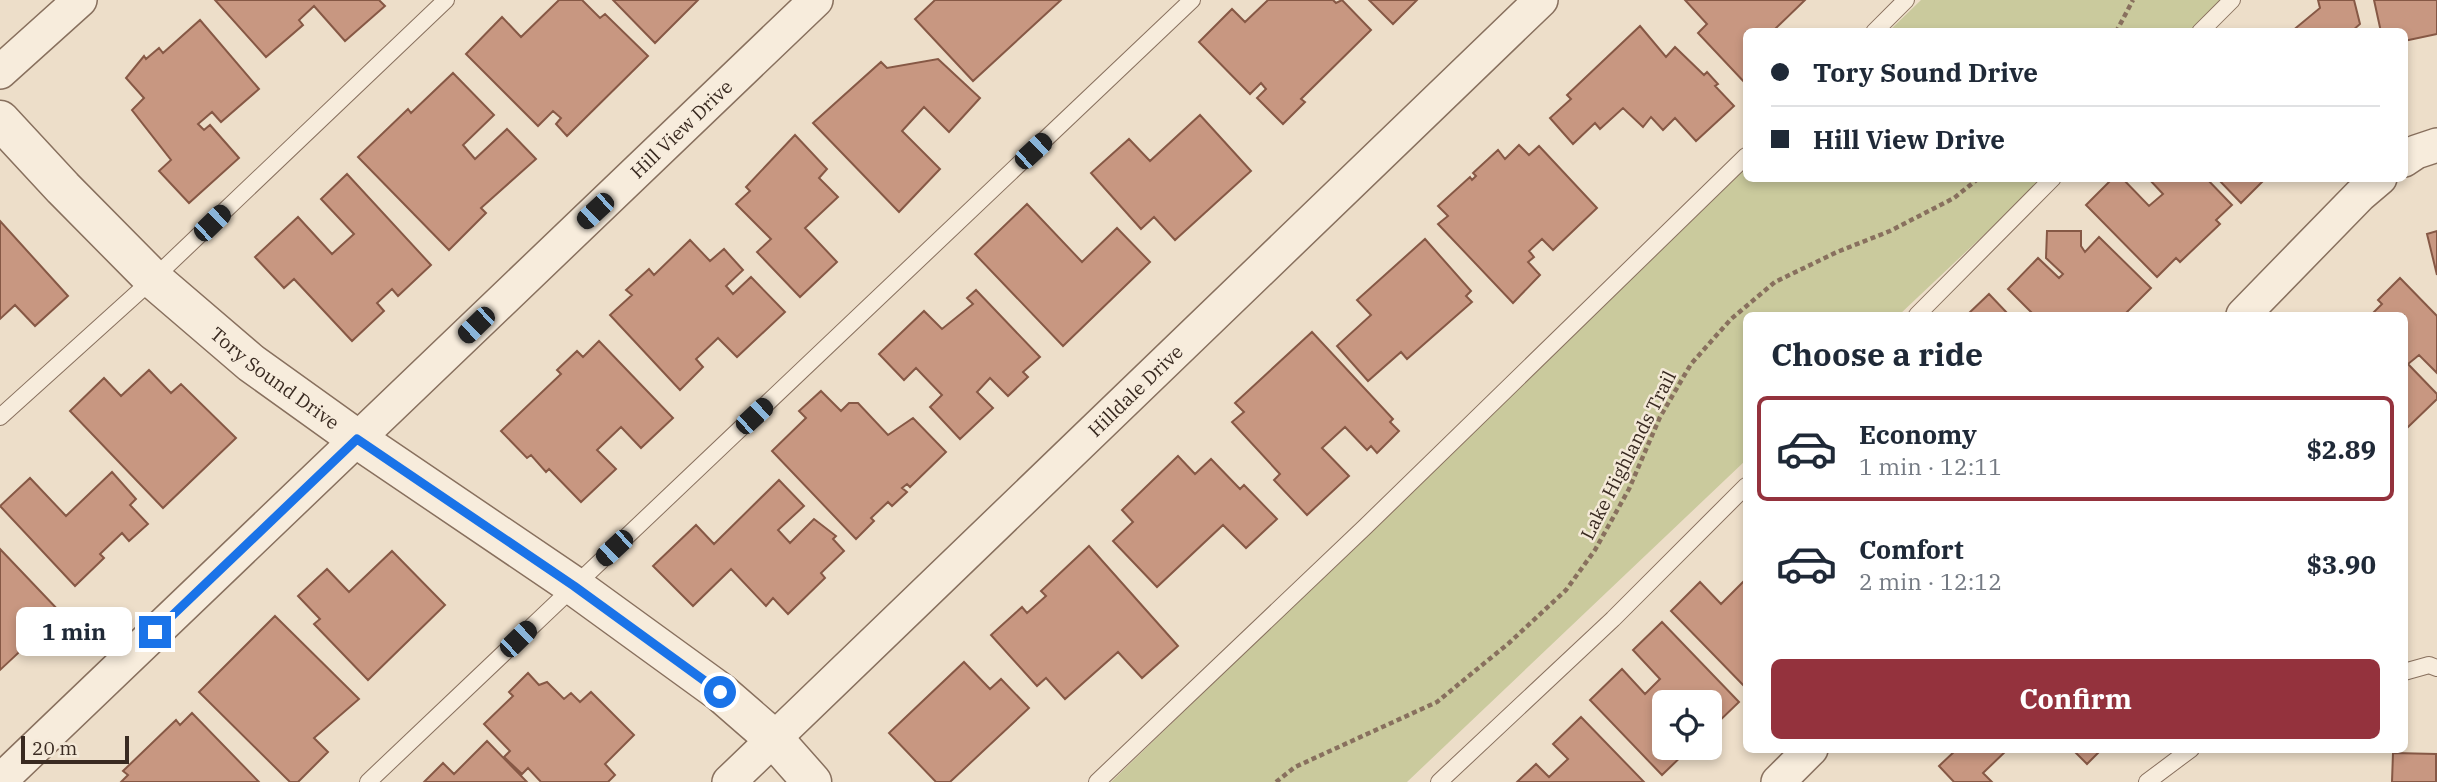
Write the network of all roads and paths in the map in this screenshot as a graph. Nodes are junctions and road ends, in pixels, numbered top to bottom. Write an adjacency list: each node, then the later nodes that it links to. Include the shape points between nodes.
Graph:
1 (80, 0): 12 (street)
2 (446, 0): 20 (lane)
3 (816, 0): 24 (street, Hill View Drive)
4 (1192, 0): 26 (lane)
5 (1541, 0): 29 (street, Hilldale Drive)
6 (1906, 0): 9 (lane)
7 (2133, 0): 10 (path)
8 (2232, 0): 11 (lane)
9 (1878, 28)
10 (2118, 28)
11 (2204, 28)
12 (0, 72)
13 (0, 120): 20 (street, Tory Sound Drive)
14 (2437, 145): 15 (street)
15 (2408, 157)
16 (1743, 159): 36 (lane)
17 (1974, 182): 37 (path, Lake Highlands Trail, via 1954,198 1890,231 1775,282 1740,312 1691,364 1660,417 1629,489 1566,590 1437,702 1295,767)
18 (2049, 182): 21 (lane)
19 (2375, 182): 22 (street)
20 (153, 279): 23 (lane); 24 (street, Tory Sound Drive, via 251,363)
21 (1920, 312)
22 (2246, 312)
23 (0, 417)
24 (357, 439): 26 (street, Tory Sound Drive); 32 (street, Hill View Drive)
25 (1743, 489): 38 (lane, via 1614,619)
26 (574, 586): 29 (street, Tory Sound Drive, via 720,692); 33 (lane)
27 (2437, 667): 28 (lane)
28 (2408, 671)
29 (774, 739): 34 (street, Hilldale Drive); 35 (street, Tory Sound Drive)
30 (1807, 753): 39 (street)
31 (2186, 753): 40 (lane)
32 (0, 781)
33 (368, 782)
34 (729, 782)
35 (812, 782)
36 (1097, 782)
37 (1276, 782)
38 (1439, 782)
39 (1778, 782)
40 (2147, 782)

